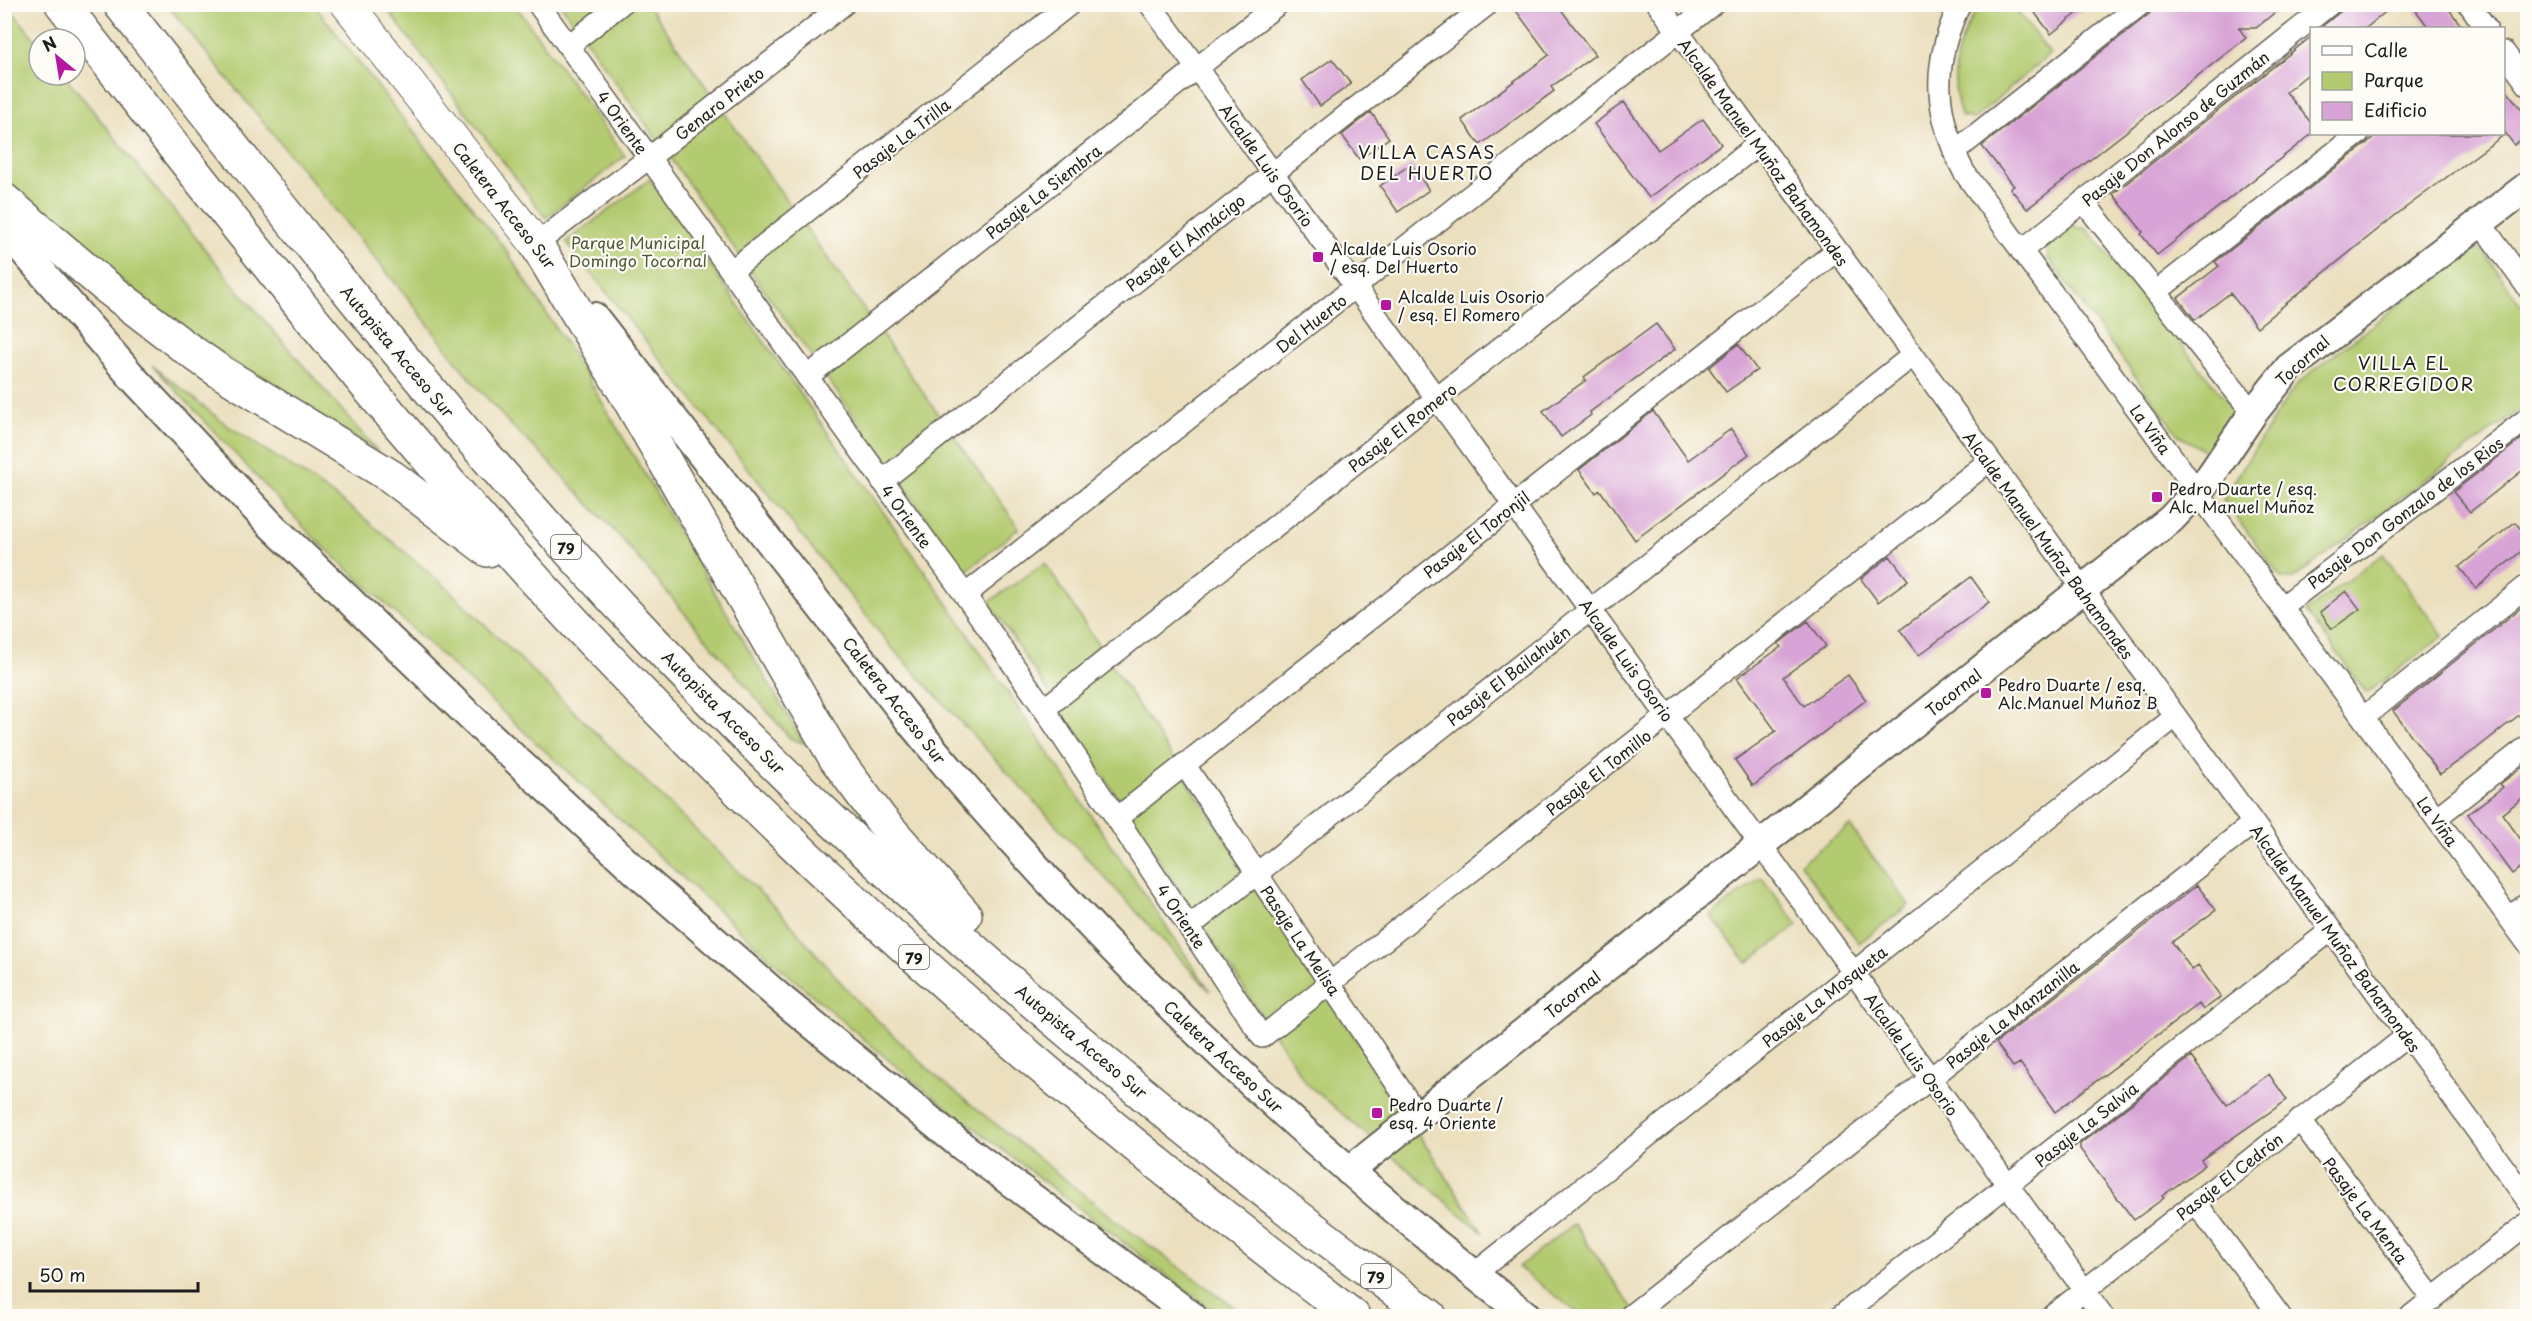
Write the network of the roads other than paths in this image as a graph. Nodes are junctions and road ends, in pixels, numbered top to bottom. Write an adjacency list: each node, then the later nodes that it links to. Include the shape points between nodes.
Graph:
1 (62, 4): 54 (highway, 79, via 346,363)
2 (120, 4): 73 (highway, Autopista Acceso Sur / 79, via 389,341 640,628 820,808)
3 (347, 4): 33 (main road, Caletera Acceso Sur)
4 (538, 4): 19 (street, 4 Oriente)
5 (621, 4): 19 (street)
6 (844, 4): 26 (street, Genaro Prieto)
7 (1070, 4): 36 (street, Pasaje La Trilla)
8 (1150, 4): 21 (street, Alcalde Luis Osorio)
9 (1278, 4): 21 (street, Pasaje La Siembra)
10 (1488, 4): 27 (street, Pasaje El Almácigo)
11 (1658, 4): 18 (street, Alcalde Manuel Muñoz Bahamondes)
12 (1713, 4): 18 (street, Del Huerto)
13 (1960, 4): 25 (street, La Viña, via 1945,38 1939,76 1942,115)
14 (2141, 4): 25 (street)
15 (2330, 4): 30 (street, Pasaje Don Alonso de Guzmán)
16 (2469, 4): 17 (street)
17 (2485, 27)
18 (1678, 32): 24 (street, Alcalde Manuel Muñoz Bahamondes); 37 (street, Del Huerto)
19 (568, 46): 26 (street, 4 Oriente)
20 (2505, 53): 22 (street)
21 (1197, 69): 27 (street, Alcalde Luis Osorio); 41 (street, Pasaje La Siembra)
22 (2528, 86)
23 (2357, 135): 39 (street)
24 (1758, 144): 35 (street, Alcalde Manuel Muñoz Bahamondes); 42 (street, Pasaje El Romero)
25 (1954, 152): 34 (street, La Viña, via 1976,190)
26 (649, 158): 33 (street, Genaro Prieto); 36 (street, 4 Oriente)
27 (1273, 174): 37 (street, Alcalde Luis Osorio); 46 (street, Pasaje El Almácigo)
28 (2528, 186): 31 (main road, Tocornal)
29 (4, 200): 54 (highway, via 182,345 354,452 444,515)
30 (2084, 201): 34 (street, Pasaje Don Alonso de Guzmán); 39 (street)
31 (2479, 221): 38 (street); 43 (main road, Tocornal, via 2300,357)
32 (4, 228): 87 (main road, via 134,379 269,523 644,879 779,997 953,1139)
33 (536, 244): 73 (highway, via 836,759 908,852); 79 (main road, Caletera Acceso Sur, via 907,716 1009,839 1160,996)
34 (2021, 250): 47 (street, La Viña)
35 (1836, 251): 40 (street, Alcalde Manuel Muñoz Bahamondes); 48 (street, Pasaje El Toronjil)
36 (731, 271): 41 (street, 4 Oriente)
37 (1355, 287): 42 (street, Alcalde Luis Osorio); 51 (street, Del Huerto)
38 (2528, 288)
39 (2156, 292): 43 (street)
40 (1912, 356): 45 (street, Alcalde Manuel Muñoz Bahamondes); 53 (street, Pasaje El Bailahuén)
41 (807, 377): 46 (street, 4 Oriente)
42 (1436, 399): 48 (street, Alcalde Luis Osorio); 55 (street, Pasaje El Romero)
43 (2253, 413): 47 (main road, Tocornal)
44 (2528, 418): 52 (street, Pasaje Don Gonzalo de los Rios)
45 (1989, 461): 50 (street, Alcalde Manuel Muñoz Bahamondes); 56 (street, Pasaje El Tomillo)
46 (882, 481): 51 (street, 4 Oriente)
47 (2198, 493): 50 (main road, Tocornal); 52 (street, La Viña)
48 (1514, 505): 53 (street, Alcalde Luis Osorio); 60 (street, Pasaje El Toronjil)
49 (2528, 585): 58 (street)
50 (2082, 590): 57 (street, Alcalde Manuel Muñoz Bahamondes); 64 (main road, Tocornal)
51 (964, 595): 55 (street, 4 Oriente)
52 (2282, 607): 58 (street, La Viña)
53 (1590, 610): 56 (street, Alcalde Luis Osorio); 65 (street, Pasaje El Bailahuén)
54 (589, 638): 88 (highway, 79, via 789,841 999,1033 1174,1178)
55 (1044, 709): 61 (street, 4 Oriente)
56 (1667, 717): 64 (street, Alcalde Luis Osorio); 72 (street, Pasaje El Tomillo)
57 (2175, 717): 63 (street, Alcalde Manuel Muñoz Bahamondes); 71 (street, Pasaje La Mosqueta)
58 (2363, 718): 62 (street, La Viña)
59 (2528, 746): 62 (street)
60 (1184, 764): 61 (street, Pasaje El Toronjil); 65 (street, Pasaje La Melisa)
61 (1117, 818): 68 (street, 4 Oriente)
62 (2436, 818): 67 (street, La Viña)
63 (2252, 824): 69 (street, Alcalde Manuel Muñoz Bahamondes); 76 (street, Pasaje La Manzanilla)
64 (1761, 845): 71 (street, Alcalde Luis Osorio); 77 (main road, Tocornal)
65 (1257, 873): 68 (street, Pasaje El Bailahuén); 72 (street, Pasaje La Melisa)
66 (2528, 903): 67 (street)
67 (2509, 918): 70 (street, La Viña)
68 (1189, 927): 75 (street, 4 Oriente)
69 (2330, 931): 74 (street, Alcalde Manuel Muñoz Bahamondes); 80 (street, Pasaje La Salvia)
70 (2528, 944)
71 (1853, 973): 76 (street, Alcalde Luis Osorio); 84 (street, Pasaje La Mosqueta)
72 (1331, 984): 75 (street, Pasaje El Tomillo); 77 (street, Pasaje La Melisa)
73 (1073, 1034): 89 (highway, Autopista Acceso Sur / 79, via 1277,1201)
74 (2407, 1036): 78 (street, Pasaje El Cedrón); 81 (street, Alcalde Manuel Muñoz Bahamondes)
75 (1262, 1037)
76 (1930, 1079): 80 (street, Alcalde Luis Osorio); 91 (street, Pasaje La Manzanilla)
77 (1418, 1116): 79 (main road, Tocornal)
78 (2300, 1120): 82 (street, Pasaje El Cedrón); 86 (street, Pasaje La Menta)
79 (1349, 1171): 84 (main road, Caletera Acceso Sur)
80 (2008, 1185): 85 (street, Alcalde Luis Osorio); 92 (street, Pasaje La Salvia)
81 (2528, 1201)
82 (2196, 1203): 85 (street, Pasaje El Cedrón); 95 (street)
83 (2528, 1223): 86 (street)
84 (1473, 1275): 90 (main road, Caletera Acceso Sur)
85 (2084, 1291): 93 (street, Pasaje El Cedrón); 94 (street, Alcalde Luis Osorio)
86 (2433, 1299): 96 (street)
87 (1192, 1317)
88 (1353, 1317)
89 (1430, 1317)
90 (1527, 1317)
91 (1630, 1317)
92 (1841, 1317)
93 (2052, 1317)
94 (2103, 1317)
95 (2280, 1317)
96 (2411, 1317)

